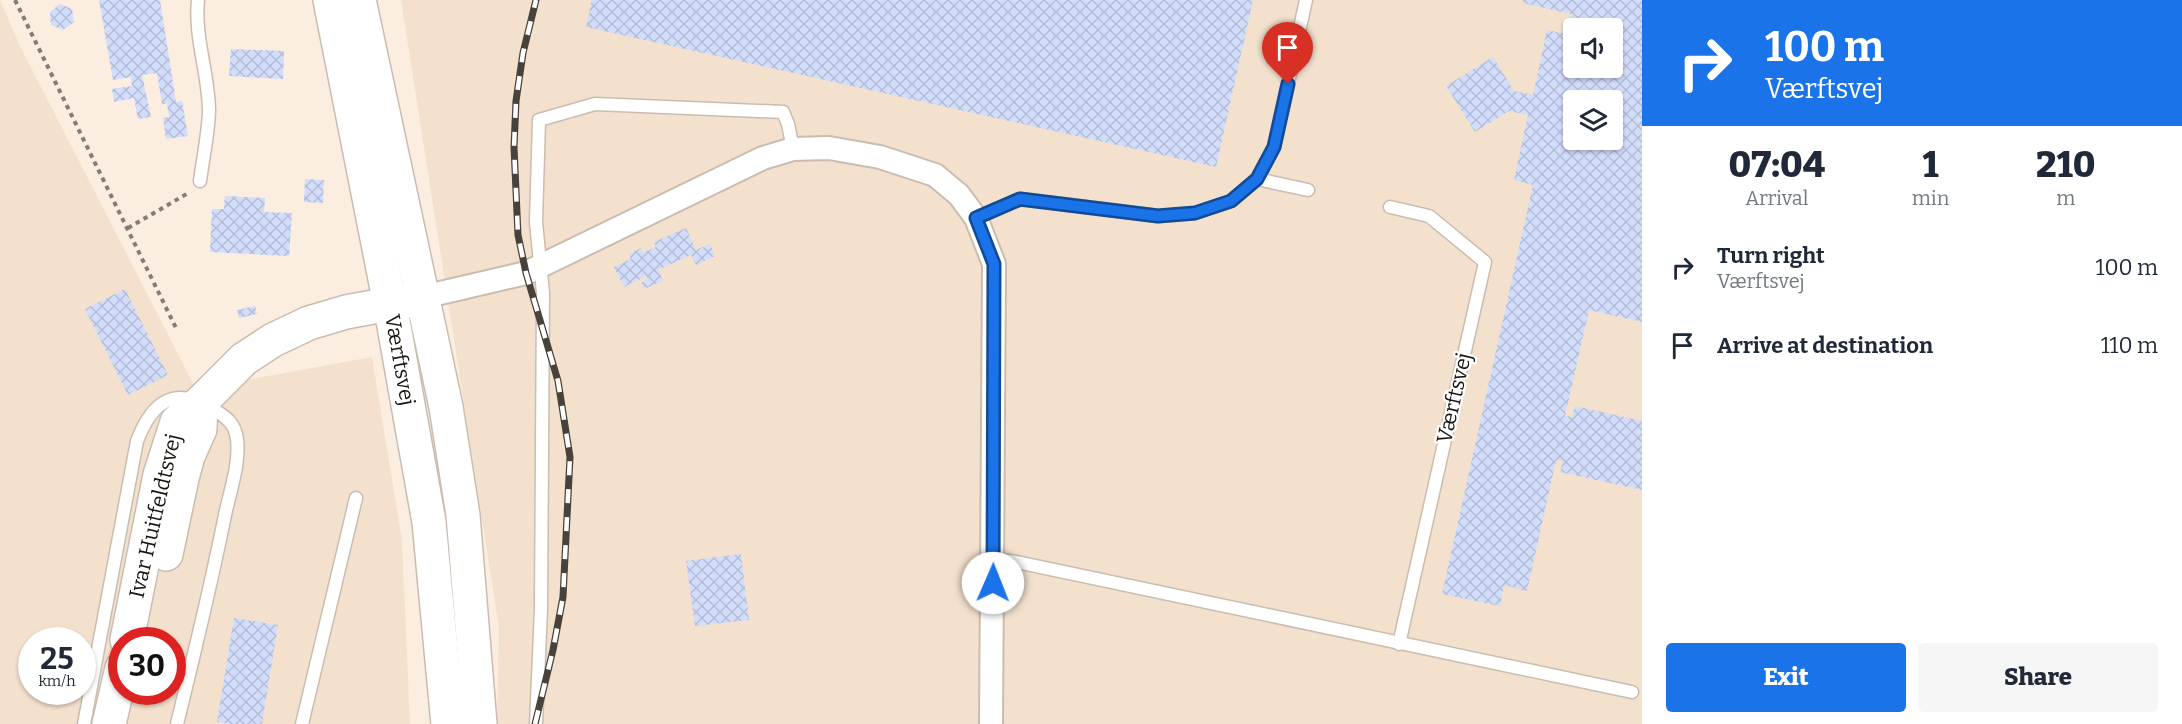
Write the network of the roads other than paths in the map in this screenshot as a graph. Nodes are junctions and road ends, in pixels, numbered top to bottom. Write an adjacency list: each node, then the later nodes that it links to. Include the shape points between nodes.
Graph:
1 (198, 0): 7 (lane, via 196,17 209,112)
2 (330, 0): 13 (street, Værftsvej)
3 (359, 0): 12 (street, Værftsvej)
4 (1306, 0): 6 (lane, via 1274,147)
5 (793, 149): 10 (street, Værftsvej, via 829,148 879,157 935,175 959,195); 11 (street, Værftsvej, via 763,158); 11 (lane, via 783,112 596,104 539,120 536,222)
6 (1257, 179): 8 (lane); 10 (lane, via 1231,201 1195,213 1158,216 1020,199)
7 (200, 181)
8 (1308, 190)
9 (1390, 207): 19 (lane, Værftsvej, via 1429,216 1485,262)
10 (976, 218): 16 (street, Værftsvej, via 994,264)
11 (540, 265): 12 (street, Værftsvej, via 526,273); 30 (lane, via 541,597)
12 (423, 297): 13 (street, Ivar Huitfeldtsvej); 29 (street, Værftsvej, via 463,515)
13 (390, 304): 14 (street, Ivar Huitfeldtsvej, via 309,323 273,340 244,358); 28 (street, Værftsvej, via 429,522)
14 (201, 402): 17 (street, Ivar Huitfeldtsvej, via 177,422 167,447); 18 (street, Ivar Huitfeldtsvej, via 200,429 182,478); 23 (lane, via 180,396 165,402 148,418 137,441); 26 (lane, via 232,424 238,455)
15 (356, 498): 27 (lane)
16 (993, 559): 19 (lane); 31 (street, Værftsvej)
17 (129, 627)
18 (150, 627)
19 (1399, 644): 20 (lane)
20 (1632, 692)
21 (113, 705): 24 (street)
22 (133, 705): 25 (street)
23 (84, 724)
24 (109, 724)
25 (128, 724)
26 (177, 724)
27 (302, 724)
28 (448, 724)
29 (480, 724)
30 (536, 724)
31 (991, 724)

